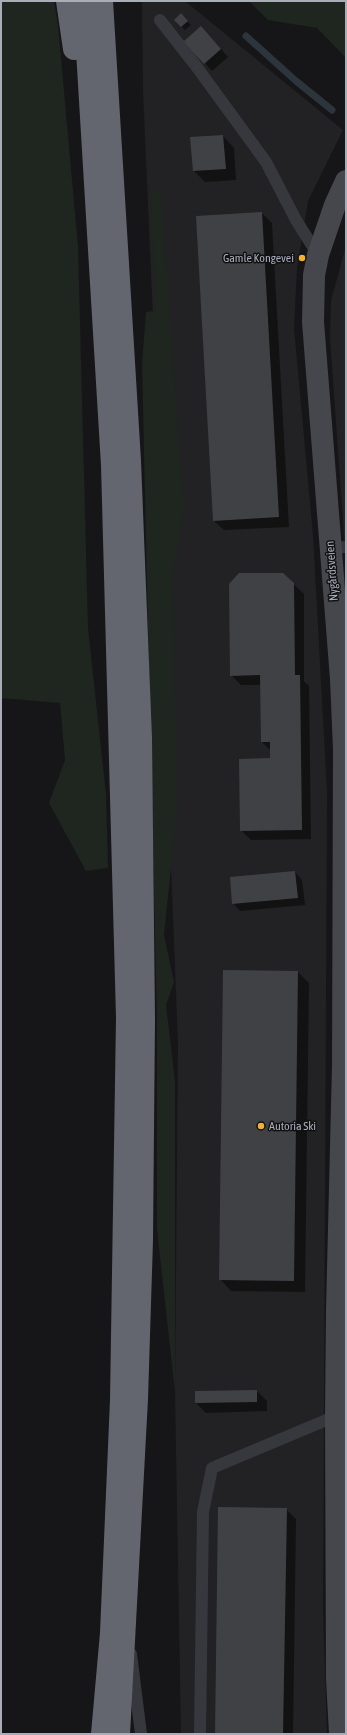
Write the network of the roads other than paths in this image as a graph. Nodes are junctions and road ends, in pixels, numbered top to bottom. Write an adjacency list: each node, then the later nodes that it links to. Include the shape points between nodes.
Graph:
1 (67, 1): 5 (highway)
2 (98, 3): 5 (highway); 13 (highway, via 130,461 141,738 144,1019 142,1240)
3 (160, 20): 6 (lane, via 266,162)
4 (346, 181): 6 (street, Nygårdsveien)
5 (98, 225): 14 (highway, via 112,465 127,1018 121,1400 110,1633)
6 (318, 256): 7 (street, Nygårdsveien, via 314,275 313,322)
7 (338, 547): 8 (street, Nygårdsveien, via 344,749)
8 (344, 1065): 9 (street, Nygårdsveien)
9 (342, 1266): 10 (street, Nygårdsveien)
10 (341, 1310): 11 (street, Nygårdsveien)
11 (341, 1367): 12 (street, Nygårdsveien)
12 (336, 1416): 17 (lane, via 212,1468 203,1512); 18 (street, Nygårdsveien, via 337,1679)
13 (126, 1621): 15 (highway); 16 (lane)
14 (102, 1734)
15 (119, 1734)
16 (141, 1734)
17 (200, 1734)
18 (340, 1734)

